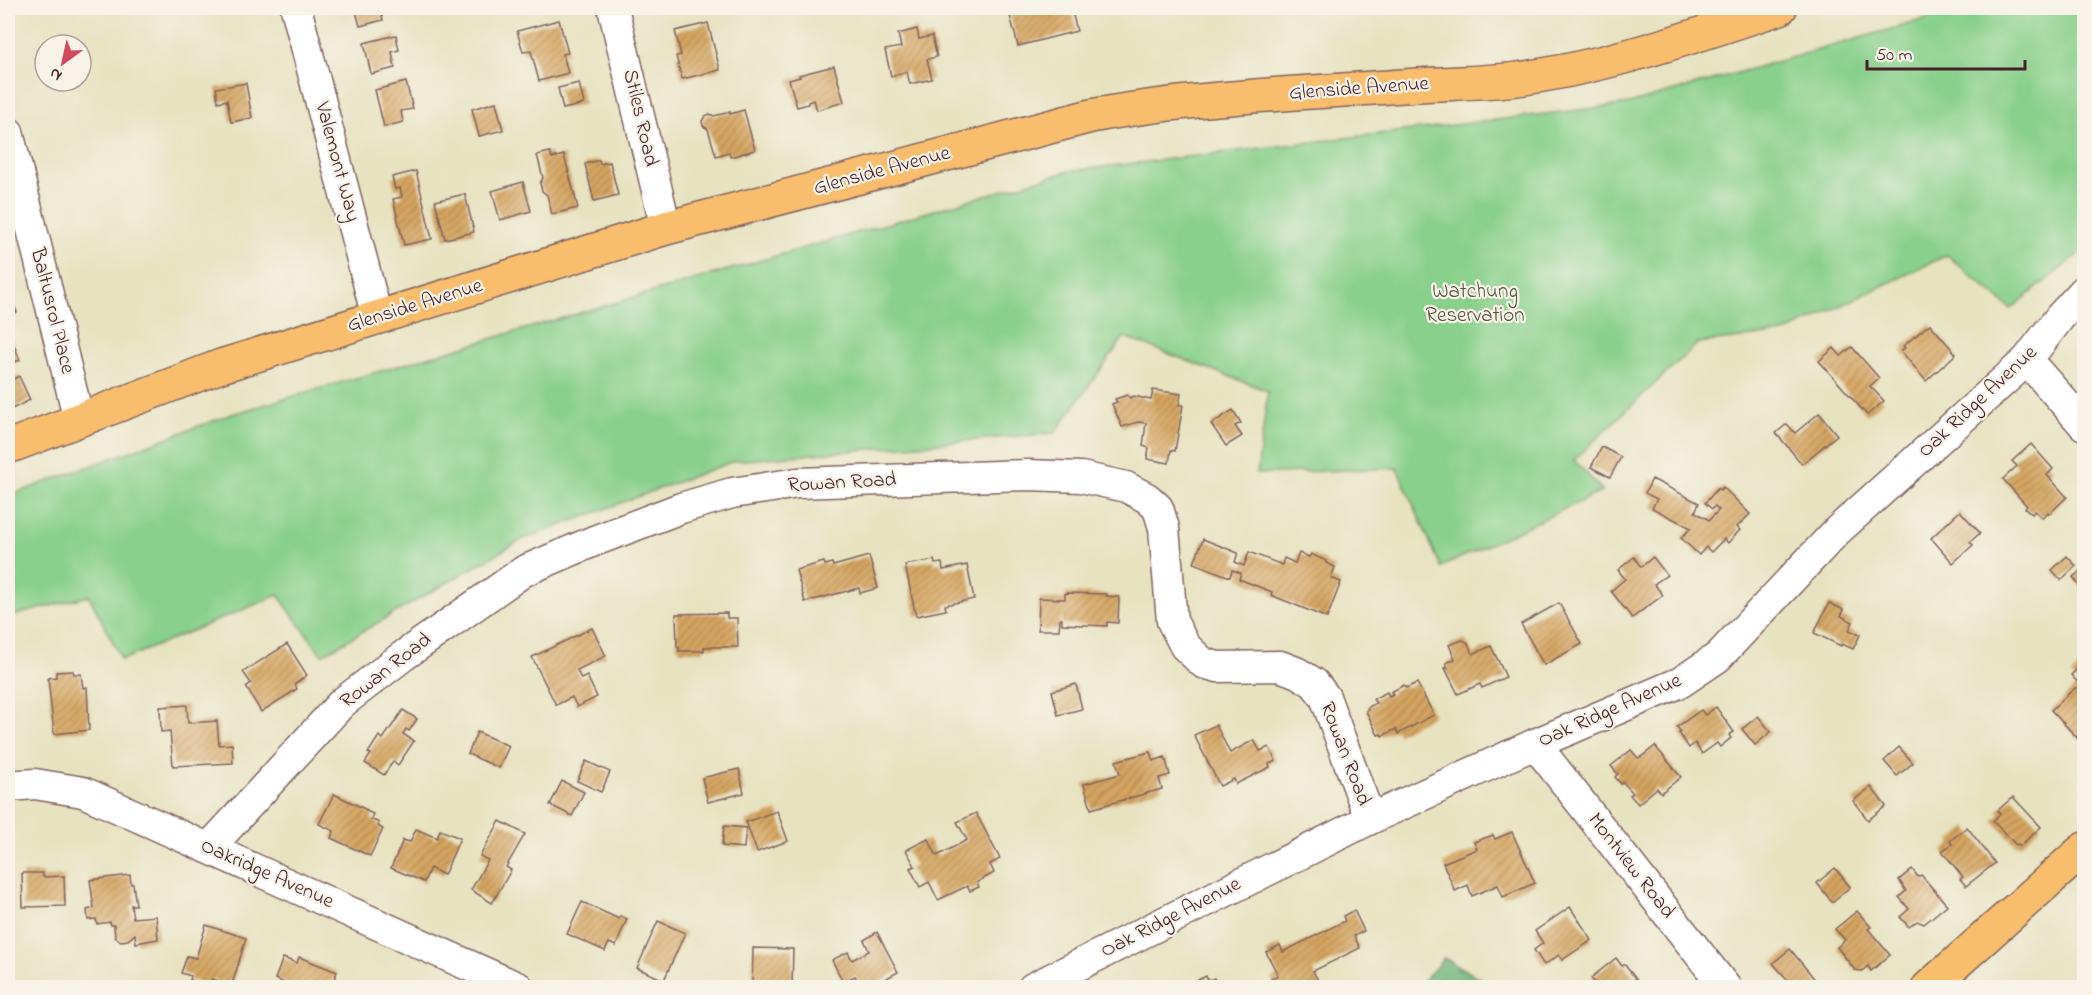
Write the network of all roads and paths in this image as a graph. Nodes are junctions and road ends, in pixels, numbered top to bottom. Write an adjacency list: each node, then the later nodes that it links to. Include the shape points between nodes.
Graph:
1 (296, 8): 7 (street, Valemont Way)
2 (614, 8): 5 (street, Stiles Road)
3 (1780, 8): 5 (main road, Glenside Avenue, via 1658,48 1517,79 1204,100 1091,116)
4 (8, 132): 9 (street, Baltusrol Place)
5 (666, 228): 7 (main road, Glenside Avenue)
6 (2085, 291): 8 (street, Oak Ridge Avenue)
7 (377, 317): 9 (main road, Glenside Avenue, via 221,366)
8 (2027, 360): 10 (street); 12 (street, Oak Ridge Avenue, via 1837,531 1718,657 1681,682)
9 (79, 420): 11 (main road, Glenside Avenue)
10 (2085, 425)
11 (8, 447)
12 (1535, 744): 14 (street, Oak Ridge Avenue); 19 (street, Montview Road)
13 (8, 786): 15 (street, Oakridge Avenue, via 35,784 83,792)
14 (1370, 819): 15 (street, Rowan Road, via 1325,698 1314,683 1280,666 1218,667 1203,663 1185,646 1172,621 1164,528 1158,508 1125,487 1081,477 1028,475 798,483 732,493 681,508 524,571 342,703); 18 (street, Oak Ridge Avenue)
15 (209, 848): 17 (street, Oakridge Avenue)
16 (2085, 849): 20 (main road)
17 (519, 987)
18 (1033, 987)
19 (1726, 987)
20 (1928, 987)

